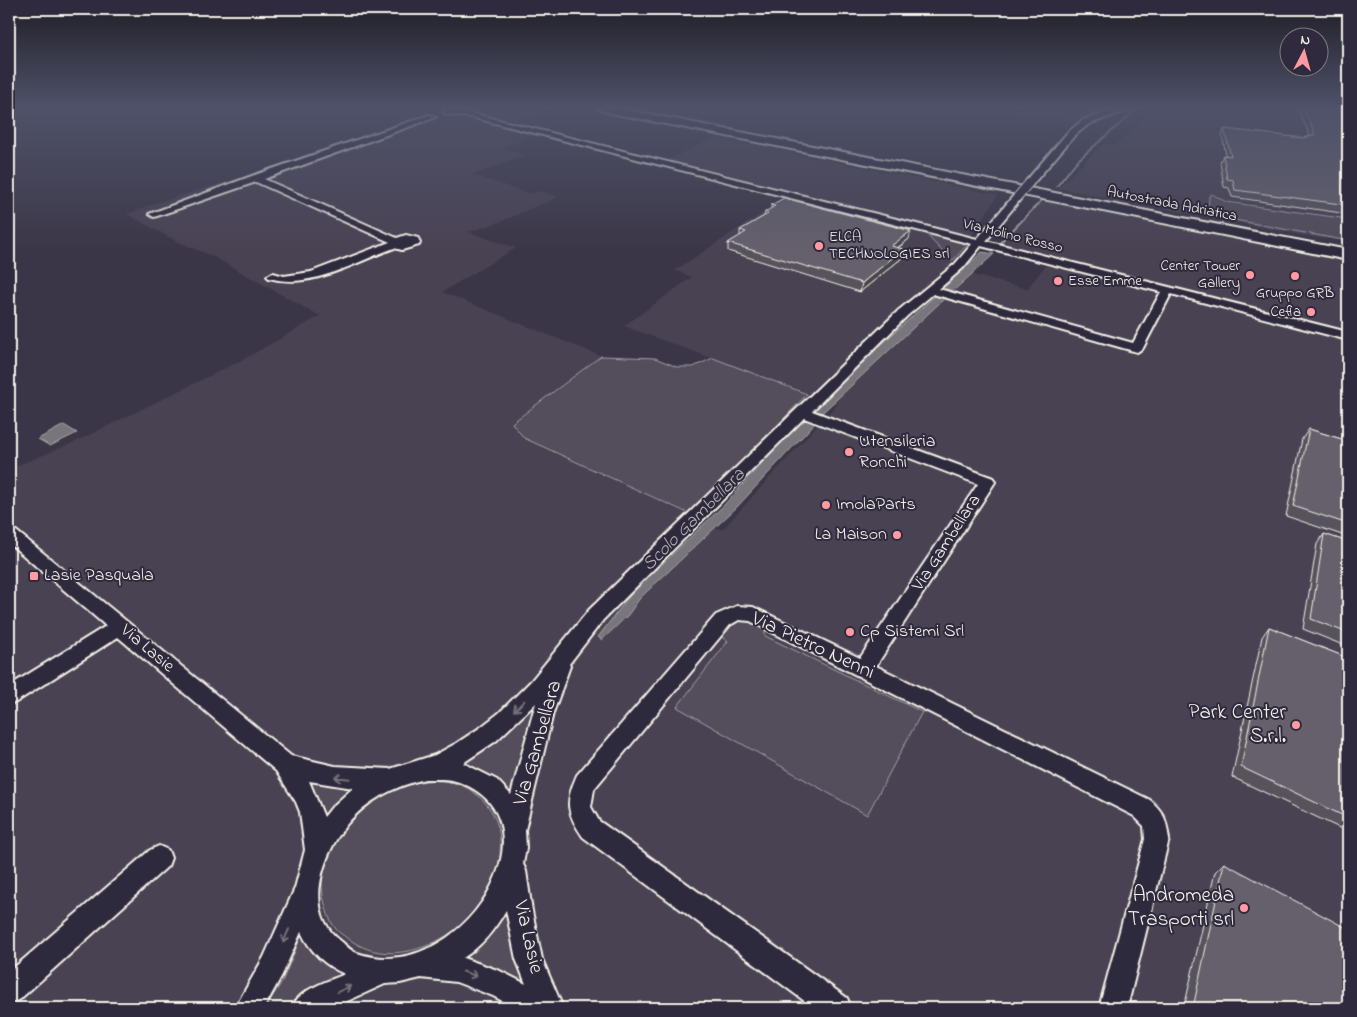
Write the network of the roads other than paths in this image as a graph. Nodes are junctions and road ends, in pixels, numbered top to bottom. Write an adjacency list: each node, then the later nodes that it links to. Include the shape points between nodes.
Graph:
1 (313, 156): 6 (street)
2 (642, 156): 8 (street, Via Molino Rosso)
3 (846, 156): 10 (highway, Autostrada Adriatica)
4 (876, 156): 9 (highway, Autostrada Adriatica)
5 (1052, 156): 8 (street, Via Gambellara, bridge)
6 (255, 178): 7 (street); 11 (street, via 395,243 312,276 288,280)
7 (154, 214)
8 (980, 242): 12 (street, Via Gambellara); 13 (street, Via Molino Rosso)
9 (1348, 248)
10 (1348, 256)
11 (273, 276)
12 (931, 290): 13 (street, via 1136,348); 15 (street, Via Gambellara)
13 (1167, 291): 14 (street, Via Molino Rosso)
14 (1348, 336)
15 (801, 412): 18 (street, Via Gambellara, via 596,615); 19 (street, Via Gambellara, via 987,482)
16 (9, 534): 17 (street, Via Lasie)
17 (120, 626): 20 (street); 21 (street, Via Lasie)
18 (564, 657): 22 (street, Via Gambellara, one-way to 22, via 494,730 452,758); 24 (street, Via Gambellara, via 543,713)
19 (864, 669): 36 (street, Via Pietro Nenni, via 753,614 737,613 723,620 585,782 579,796 580,812 591,829); 37 (street, Via Pietro Nenni, via 1142,808 1155,821 1157,839)
20 (9, 696)
21 (284, 764): 23 (street, Via Lasie, one-way to 21, via 342,778); 25 (street, Via Lasie, via 305,794 315,824)
22 (425, 769): 23 (street, Via Lasie); 24 (street, Via Lasie, via 446,769 482,782 497,794)
23 (391, 778): 25 (street, Via Lasie, via 367,792 340,815)
24 (513, 829): 27 (street, Via Lasie)
25 (316, 850): 28 (street, Via Lasie)
26 (160, 858): 31 (street)
27 (513, 864): 29 (street, Via Lasie, via 492,913 473,935); 35 (street, Via Lasie, via 529,959)
28 (306, 892): 30 (street, Via Lasie, via 309,916 319,938 335,955 357,967); 32 (street, one-way to 32, via 273,966)
29 (422, 965): 30 (street, Via Lasie); 34 (street, Via Lasie, one-way to 34, via 456,969 500,985)
30 (383, 971): 33 (street, one-way to 30)
31 (9, 990)
32 (249, 1008)
33 (306, 1008)
34 (543, 1008)
35 (549, 1008)
36 (837, 1008)
37 (1112, 1008)

